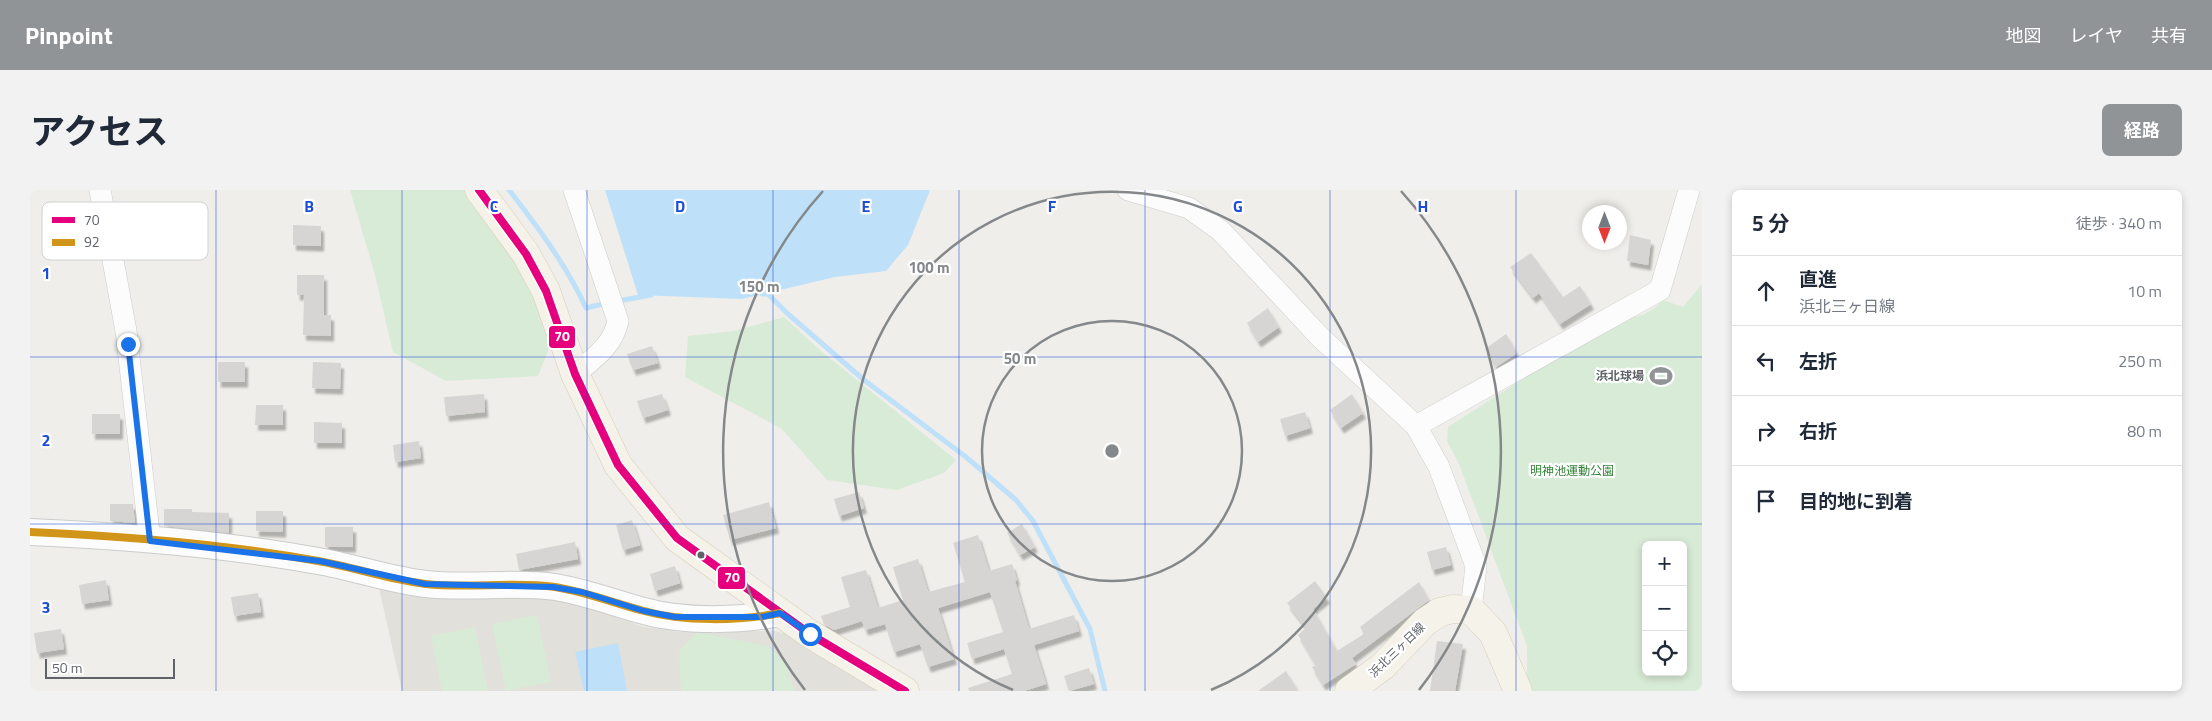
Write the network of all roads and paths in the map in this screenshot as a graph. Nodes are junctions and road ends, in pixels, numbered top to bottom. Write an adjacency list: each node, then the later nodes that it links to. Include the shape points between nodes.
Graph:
1 (479, 190): 6 (main road, via 526,254 546,291)
2 (574, 190): 6 (street, via 618,322 616,333 604,350)
3 (1129, 190): 7 (street, via 1189,208 1221,230 1320,337)
4 (1689, 190): 7 (street, via 1660,290)
5 (113, 260): 9 (street, via 126,331)
6 (575, 374): 11 (main road, via 618,465 677,538)
7 (1416, 426): 10 (street, via 1439,467 1476,566)
8 (30, 532): 9 (street)
9 (150, 541): 11 (street, via 320,561 425,584 553,587 675,617 762,617)
10 (1471, 610): 13 (main road, 浜北三ヶ日線, via 1440,612 1425,622 1384,666); 14 (main road, via 1493,633)
11 (780, 613): 12 (main road)
12 (905, 691)
13 (1349, 691)
14 (1518, 691)

